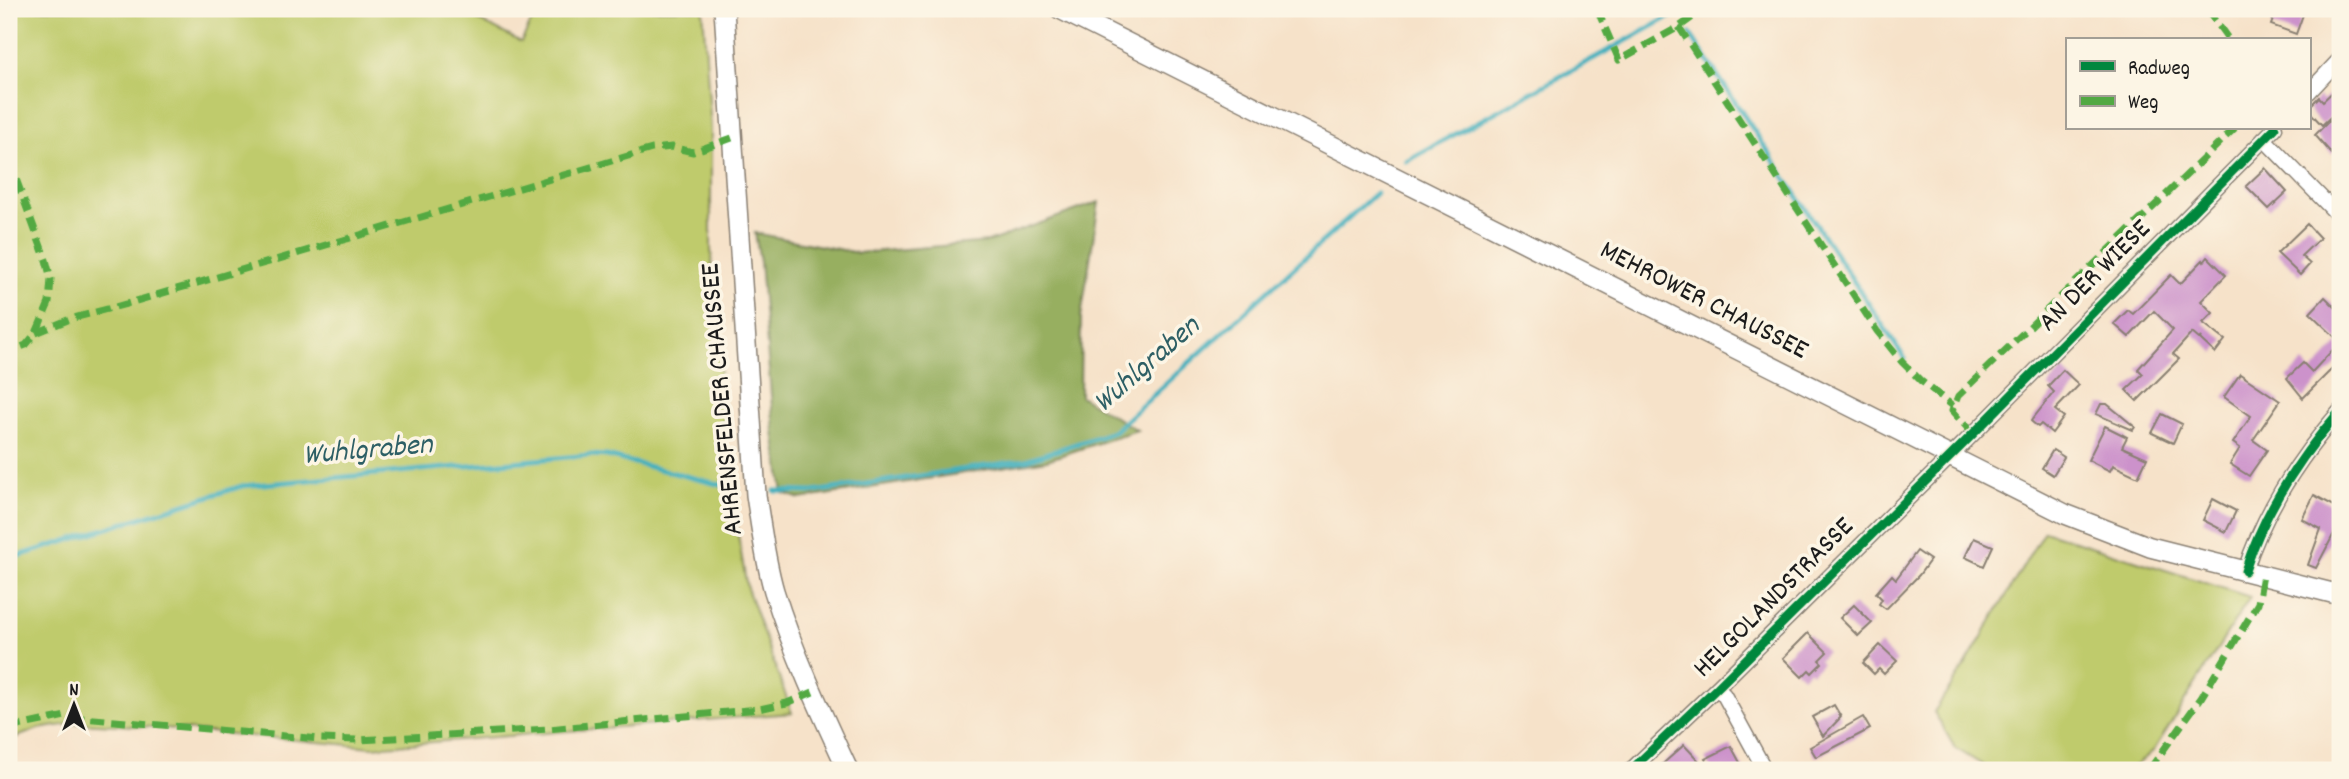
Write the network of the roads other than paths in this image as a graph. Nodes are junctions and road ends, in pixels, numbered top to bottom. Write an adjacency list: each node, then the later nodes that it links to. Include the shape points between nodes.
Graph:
1 (724, 9): 12 (main road, AHRENSFELDER CHAUSSEE, via 762,537 789,635)
2 (1060, 9): 8 (main road, MEHROWER CHAUSSEE)
3 (2340, 59): 4 (street)
4 (2310, 91)
5 (2270, 133): 6 (street); 8 (street, AN DER WIESE)
6 (2340, 217)
7 (2340, 411): 9 (street, via 2282,489)
8 (1949, 458): 9 (main road, MEHROWER CHAUSSEE, via 2065,514 2143,545); 11 (street, HELGOLANDSTRASSE)
9 (2245, 571): 10 (main road, MEHROWER CHAUSSEE)
10 (2340, 595)
11 (1717, 688): 13 (street, HELGOLANDSTRASSE); 14 (street)
12 (848, 770)
13 (1631, 770)
14 (1765, 770)

